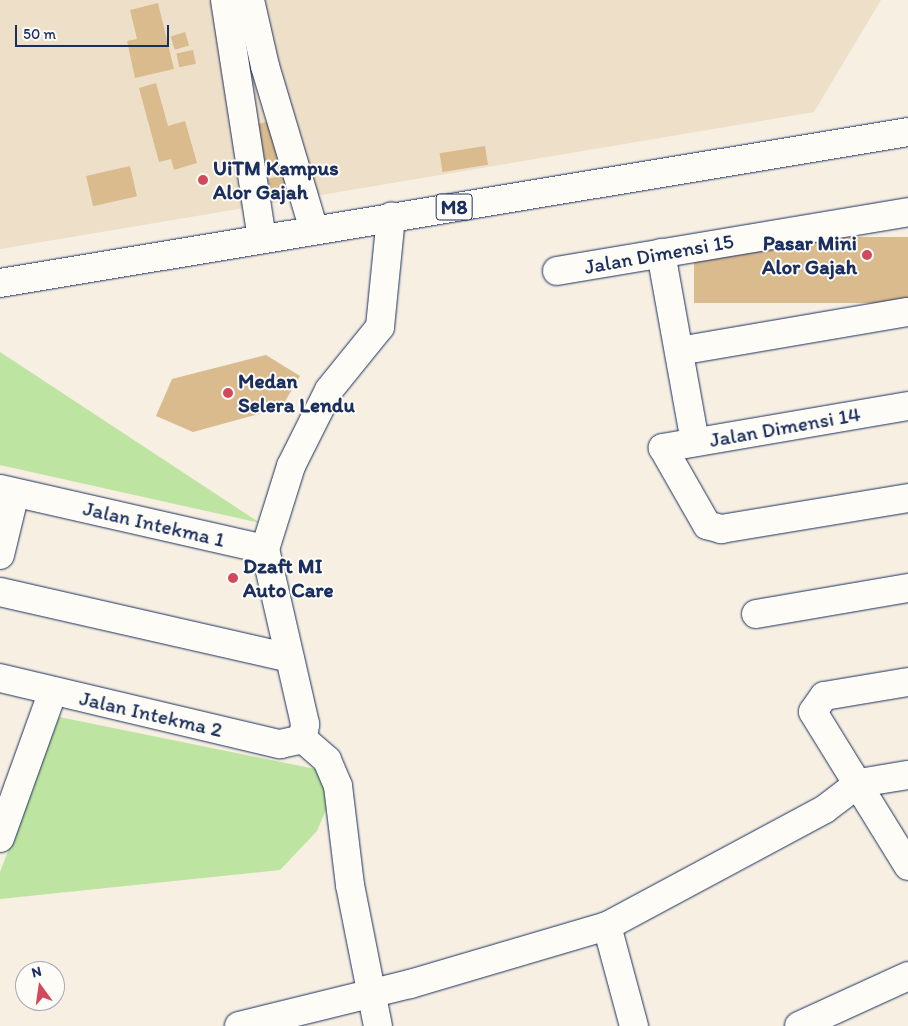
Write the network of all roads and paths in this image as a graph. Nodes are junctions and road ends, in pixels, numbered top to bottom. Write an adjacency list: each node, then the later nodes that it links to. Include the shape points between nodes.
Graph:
1 (225, 0): 7 (street)
2 (250, 0): 6 (street, via 265,66)
3 (908, 132): 5 (street, M8)
4 (908, 212): 8 (street, Jalan Dimensi 15)
5 (391, 217): 6 (street, M8); 17 (street, via 380,327 329,390 291,466)
6 (314, 230): 7 (street, M8)
7 (262, 238): 10 (street, M8)
8 (661, 253): 9 (street, Jalan Dimensi 15); 12 (street)
9 (557, 271)
10 (0, 284)
11 (908, 312): 12 (street)
12 (678, 351): 14 (street)
13 (908, 406): 14 (street, Jalan Dimensi 14)
14 (695, 442): 16 (street, Jalan Dimensi 14, via 662,448 707,525 721,529)
15 (8, 491): 17 (street, Jalan Intekma 1); 18 (street)
16 (908, 498)
17 (265, 550): 22 (street)
18 (0, 555)
19 (908, 588): 21 (street)
20 (0, 592): 22 (street)
21 (756, 614)
22 (290, 658): 26 (street, via 305,724)
23 (0, 678): 25 (street, Jalan Intekma 2)
24 (908, 682): 29 (street, via 824,696 813,712)
25 (53, 691): 26 (street, Jalan Intekma 2, via 280,744); 28 (street)
26 (303, 739): 34 (street, via 327,760 338,786 350,885)
27 (908, 775): 29 (street)
28 (10, 778): 30 (street)
29 (859, 783): 31 (street); 32 (street, via 825,809)
30 (0, 838)
31 (908, 866)
32 (607, 926): 34 (street); 37 (street)
33 (908, 976): 38 (street)
34 (370, 993): 35 (street); 36 (street)
35 (239, 1026)
36 (378, 1026)
37 (634, 1026)
38 (799, 1026)

